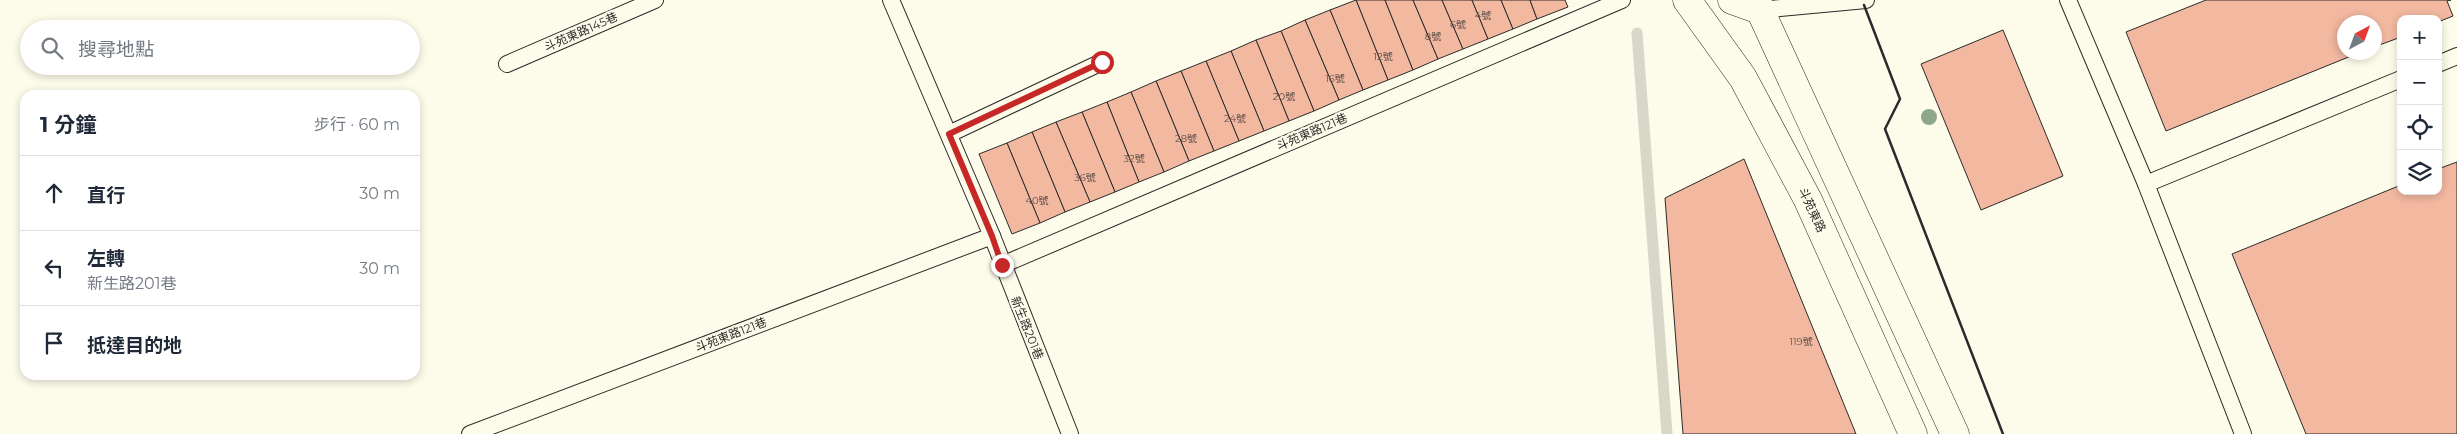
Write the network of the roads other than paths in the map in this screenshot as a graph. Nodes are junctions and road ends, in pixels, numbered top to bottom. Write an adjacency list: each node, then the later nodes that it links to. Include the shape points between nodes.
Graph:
1 (655, 0): 12 (lane, 斗苑東路145巷)
2 (892, 0): 14 (lane, 新生路201巷)
3 (1622, 0): 17 (lane, 斗苑東路121巷)
4 (1687, 0): 20 (main road, 斗苑東路, via 1743,78 1808,200)
5 (1732, 0): 8 (main road)
6 (1866, 0): 8 (lane)
7 (2068, 0): 15 (lane)
8 (1756, 3): 21 (main road)
9 (2457, 56): 11 (lane)
10 (1102, 62): 14 (lane)
11 (2442, 62)
12 (508, 64)
13 (2397, 81): 15 (lane)
14 (949, 134): 16 (lane, 新生路201巷)
15 (2146, 184): 22 (lane)
16 (992, 236): 17 (lane, 新生路201巷); 18 (lane, 斗苑東路121巷)
17 (1002, 265): 19 (lane, 新生路201巷)
18 (470, 434)
19 (1070, 434)
20 (1913, 434)
21 (1955, 434)
22 (2243, 434)

